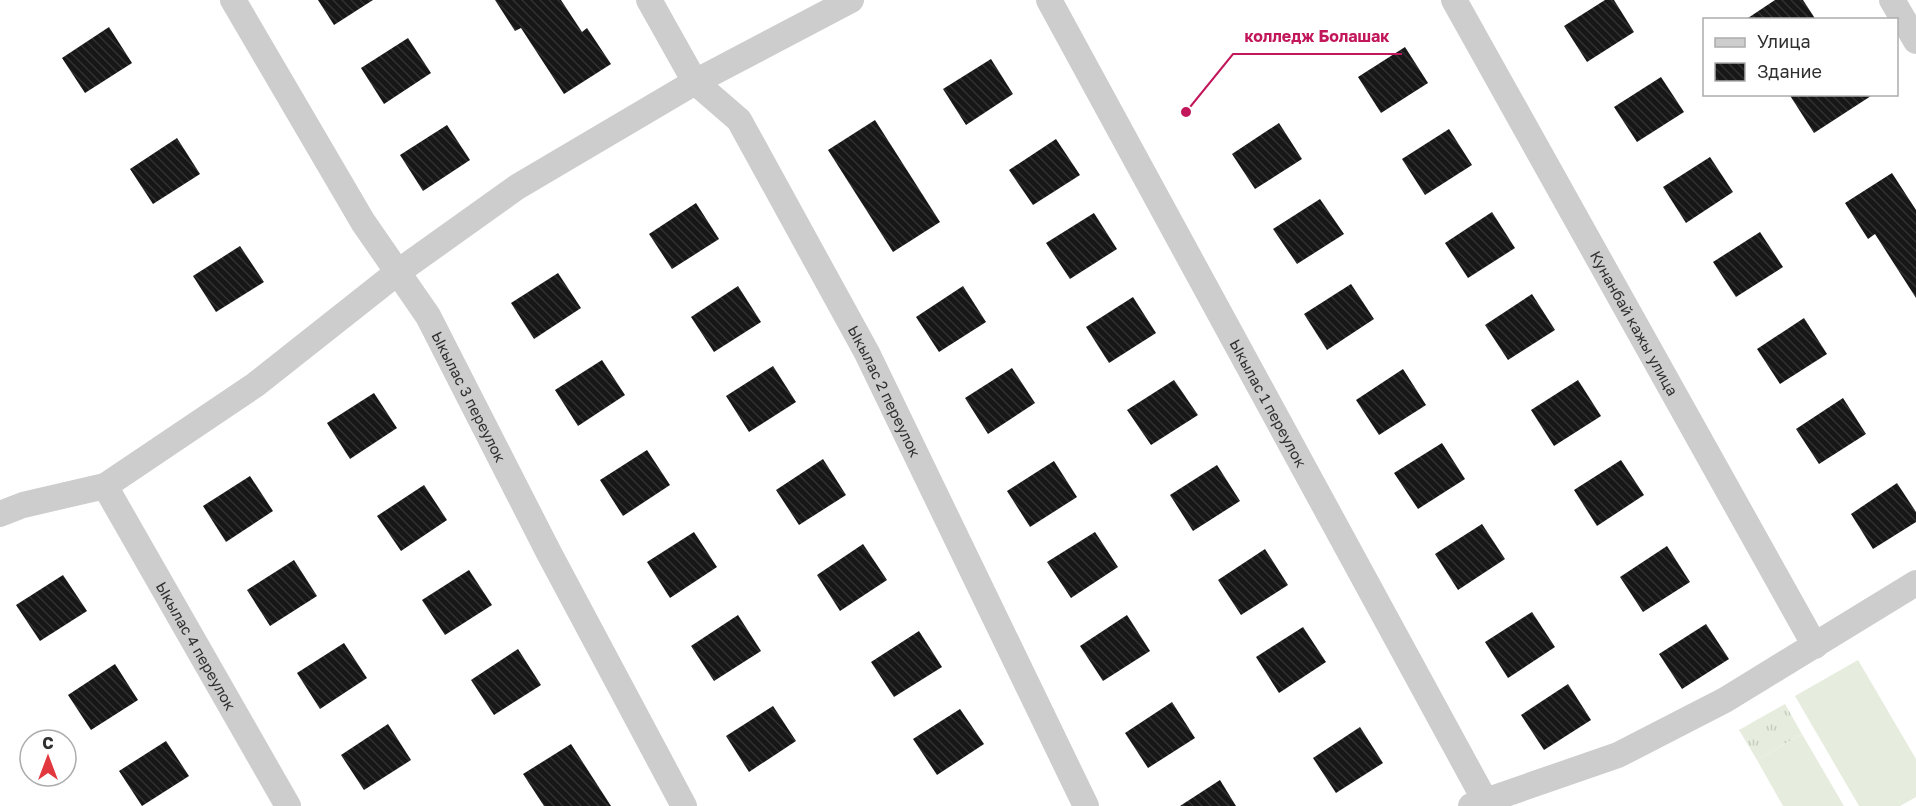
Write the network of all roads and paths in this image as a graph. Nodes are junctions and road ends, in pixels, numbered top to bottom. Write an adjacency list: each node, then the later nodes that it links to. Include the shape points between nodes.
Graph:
1 (232, 0): 9 (street, Ыкылас 3 переулок, via 363,222)
2 (649, 0): 8 (street, Ыкылас 2 переулок)
3 (851, 0): 8 (street)
4 (1049, 0): 14 (street, Ыкылас 1 переулок)
5 (1454, 0): 13 (street, Кунанбай кажы улица)
6 (1892, 0): 7 (street)
7 (1916, 41)
8 (695, 82): 9 (street, via 517,187); 17 (street, Ыкылас 2 переулок, via 739,120 867,353)
9 (398, 272): 10 (street, via 255,385); 16 (street, Ыкылас 3 переулок, via 428,316)
10 (105, 486): 11 (street); 15 (street, Ыкылас 4 переулок)
11 (0, 514)
12 (1916, 583): 13 (street)
13 (1815, 646): 14 (street, via 1725,700 1618,755)
14 (1482, 804)
15 (288, 806)
16 (684, 806)
17 (1086, 806)

